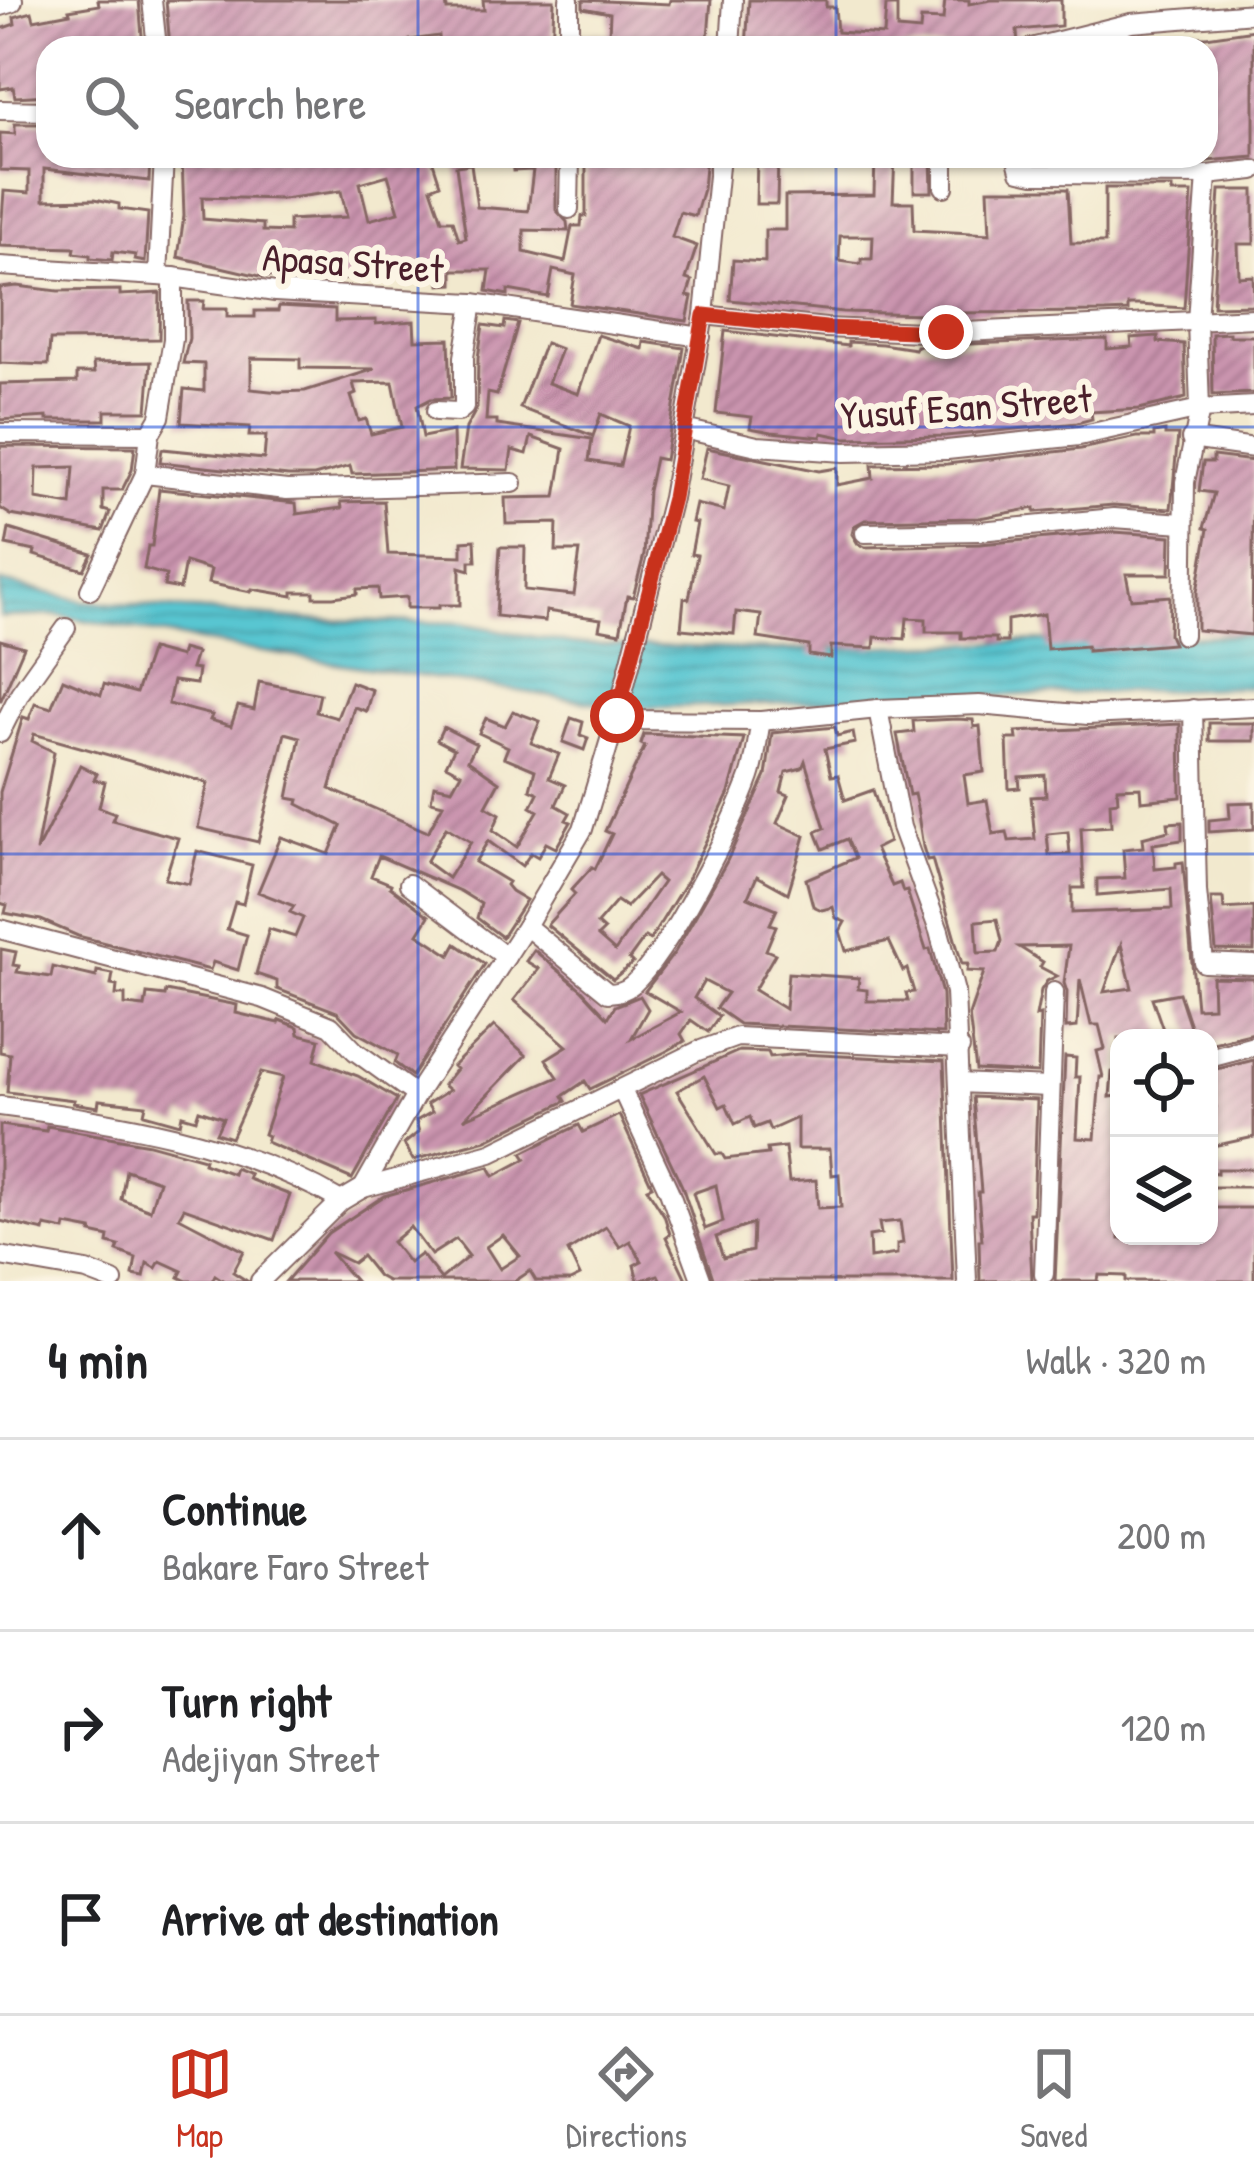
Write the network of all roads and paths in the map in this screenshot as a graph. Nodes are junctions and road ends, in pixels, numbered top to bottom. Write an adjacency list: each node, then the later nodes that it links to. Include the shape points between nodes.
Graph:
1 (10, 0): 5 (main road)
2 (152, 0): 7 (street)
3 (569, 0): 8 (street)
4 (733, 0): 9 (street)
5 (0, 3)
6 (1254, 13): 10 (street, via 1131,23)
7 (156, 36)
8 (569, 36)
9 (731, 36)
10 (1079, 36)
11 (0, 110): 12 (street)
12 (36, 111)
13 (164, 168): 23 (street)
14 (570, 168): 21 (street)
15 (719, 168): 25 (street)
16 (944, 168): 20 (street)
17 (1019, 168): 19 (street)
18 (1254, 170): 19 (street)
19 (1208, 175): 27 (street)
20 (944, 187)
21 (569, 209)
22 (0, 266): 23 (street, Apasa Street)
23 (166, 276): 24 (street, Apasa Street, via 275,292); 34 (street, via 173,340)
24 (473, 304): 28 (street, Apasa Street); 31 (street, via 464,407)
25 (704, 315): 27 (street, via 946,332); 28 (street)
26 (1254, 318): 27 (street)
27 (1197, 322): 30 (street)
28 (700, 337): 32 (street)
29 (1254, 406): 30 (street, Yusuf Esan Street)
30 (1200, 409): 32 (street, Yusuf Esan Street, via 1079,436 947,449 757,446); 35 (street)
31 (436, 411)
32 (684, 429): 47 (street)
33 (0, 433): 34 (street)
34 (150, 434): 37 (street)
35 (1191, 439): 36 (street); 39 (street)
36 (1254, 448)
37 (145, 474): 38 (street, via 287,490); 41 (street)
38 (513, 483)
39 (1183, 524): 40 (street, via 1114,518); 43 (street)
40 (865, 533)
41 (90, 590)
42 (67, 628): 49 (street)
43 (1183, 635)
44 (1254, 707): 46 (street)
45 (878, 709): 46 (street, via 979,705 1088,715); 48 (street); 57 (street, via 901,827 955,992)
46 (1193, 709): 54 (street, via 1204,963)
47 (616, 718): 48 (street); 51 (street, via 583,829)
48 (760, 722): 51 (street, via 751,775 725,832 634,983 608,993)
49 (0, 733)
50 (409, 884): 53 (street)
51 (526, 926): 53 (street)
52 (0, 929): 62 (street, via 298,1011 331,1026)
53 (506, 957): 62 (street)
54 (1254, 965)
55 (1054, 992): 60 (street)
56 (1254, 1046): 58 (street)
57 (959, 1048): 59 (street); 61 (street, via 737,1037)
58 (1218, 1056)
59 (959, 1083): 60 (street); 71 (street)
60 (1049, 1087): 67 (street)
61 (622, 1090): 64 (street, via 491,1153); 68 (street)
62 (416, 1096): 64 (street)
63 (0, 1106): 65 (street, via 209,1145)
64 (363, 1188): 65 (street)
65 (341, 1201): 70 (street)
66 (0, 1256): 69 (street)
67 (1044, 1274)
68 (700, 1279)
69 (113, 1281)
70 (260, 1281)
71 (967, 1281)

